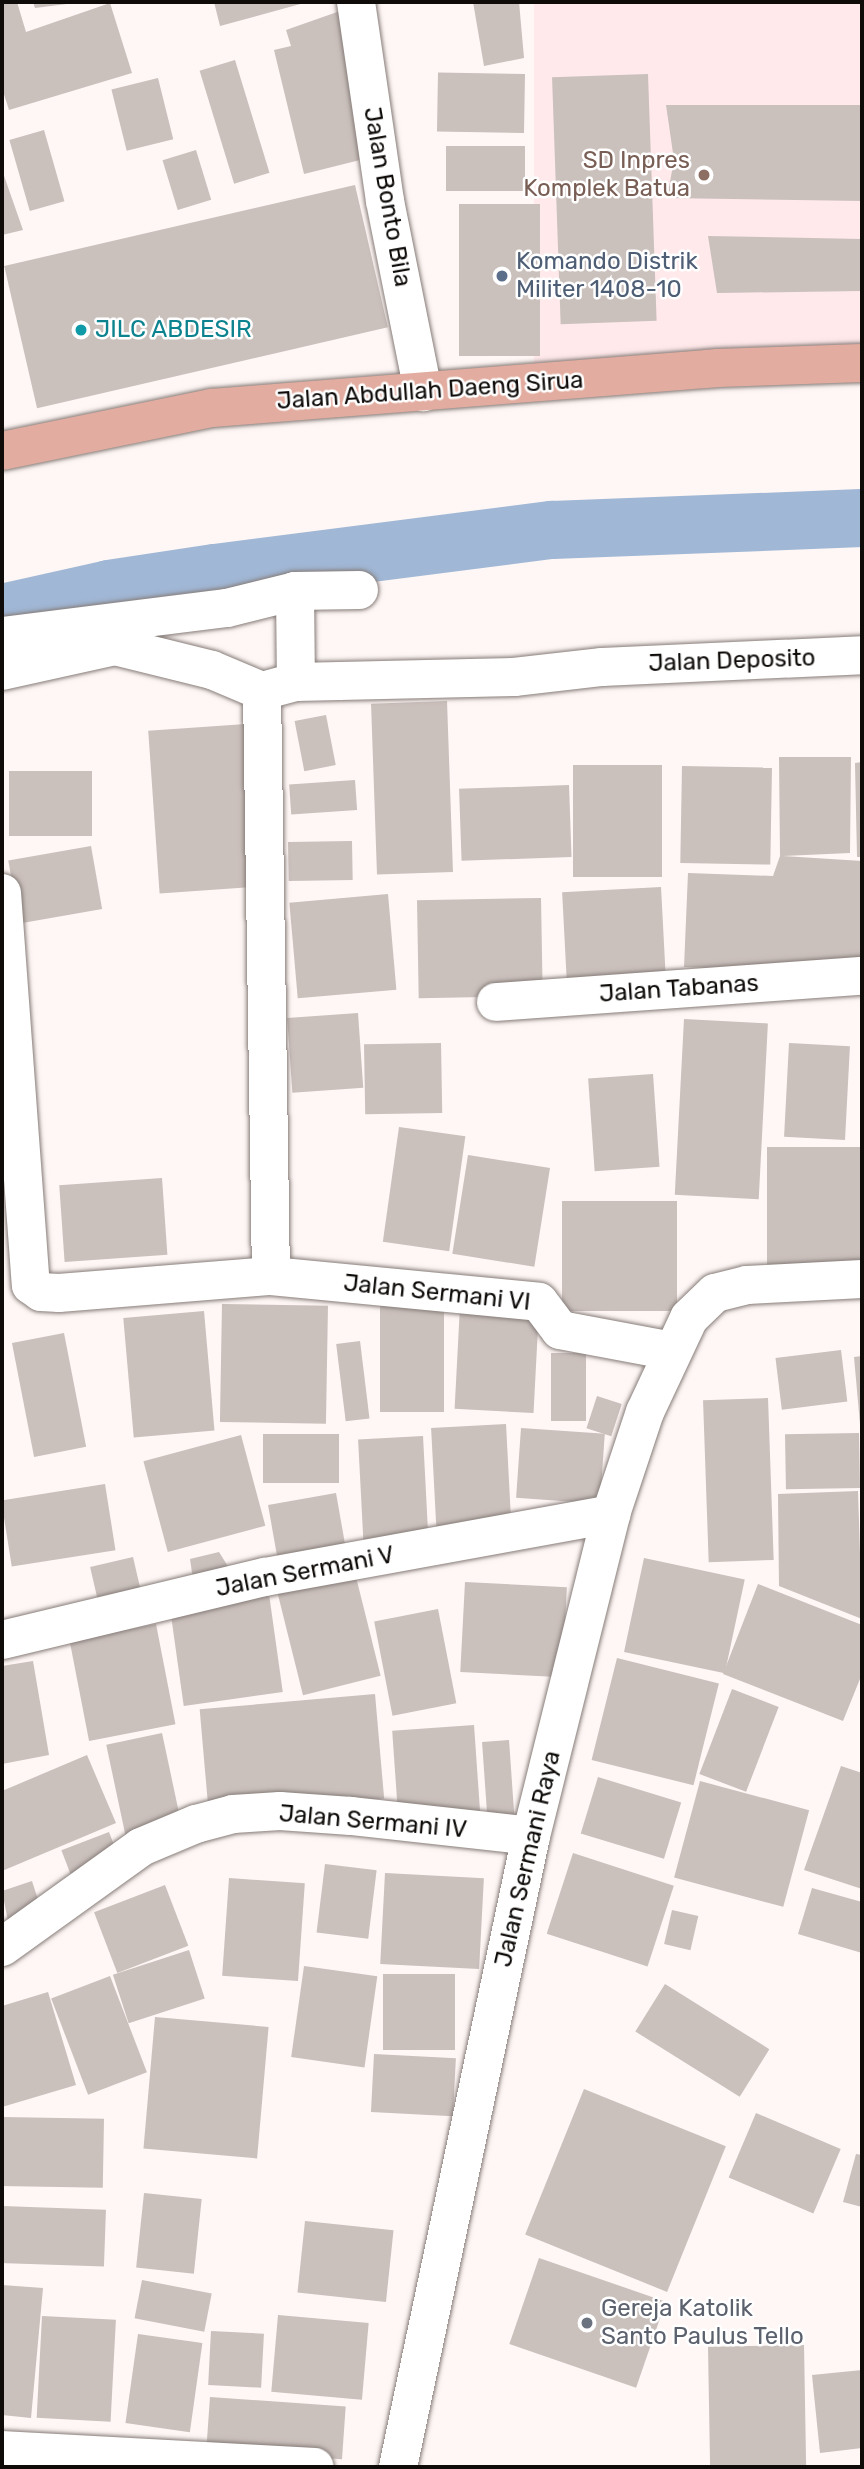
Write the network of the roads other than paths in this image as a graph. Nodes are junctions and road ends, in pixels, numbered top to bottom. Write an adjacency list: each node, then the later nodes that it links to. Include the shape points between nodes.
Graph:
1 (356, 2): 3 (street, Jalan Bonto Bila, via 386,201)
2 (862, 363): 3 (main road, Jalan Abdullah Daeng Sirua, via 718,368)
3 (423, 392): 4 (main road, Jalan Abdullah Daeng Sirua, via 212,408)
4 (2, 451)
5 (359, 590): 6 (street)
6 (295, 592): 7 (street, via 227,608); 10 (street)
7 (2, 636)
8 (862, 655): 10 (street, Jalan Deposito)
9 (2, 671): 10 (street, via 115,646)
10 (279, 687): 14 (street)
11 (2, 893): 14 (street, Jalan Sermani VI, via 31,1285 41,1292 59,1293)
12 (862, 976): 13 (street, Jalan Tabanas)
13 (496, 1002)
14 (271, 1276): 16 (street, Jalan Sermani VI, via 539,1302 561,1330)
15 (862, 1279): 16 (street, Jalan Sermani Raya, via 733,1286 701,1304)
16 (672, 1351): 17 (street, Jalan Sermani Raya, via 645,1412)
17 (611, 1514): 18 (street, Jalan Sermani V, via 265,1577); 19 (street, Jalan Sermani Raya)
18 (2, 1640)
19 (531, 1836): 20 (street, Jalan Sermani IV, via 351,1816 280,1811 233,1814 141,1847); 23 (street, Jalan Sermani Raya)
20 (2, 1947)
21 (2, 2450): 22 (street)
22 (315, 2467)
23 (398, 2467)

